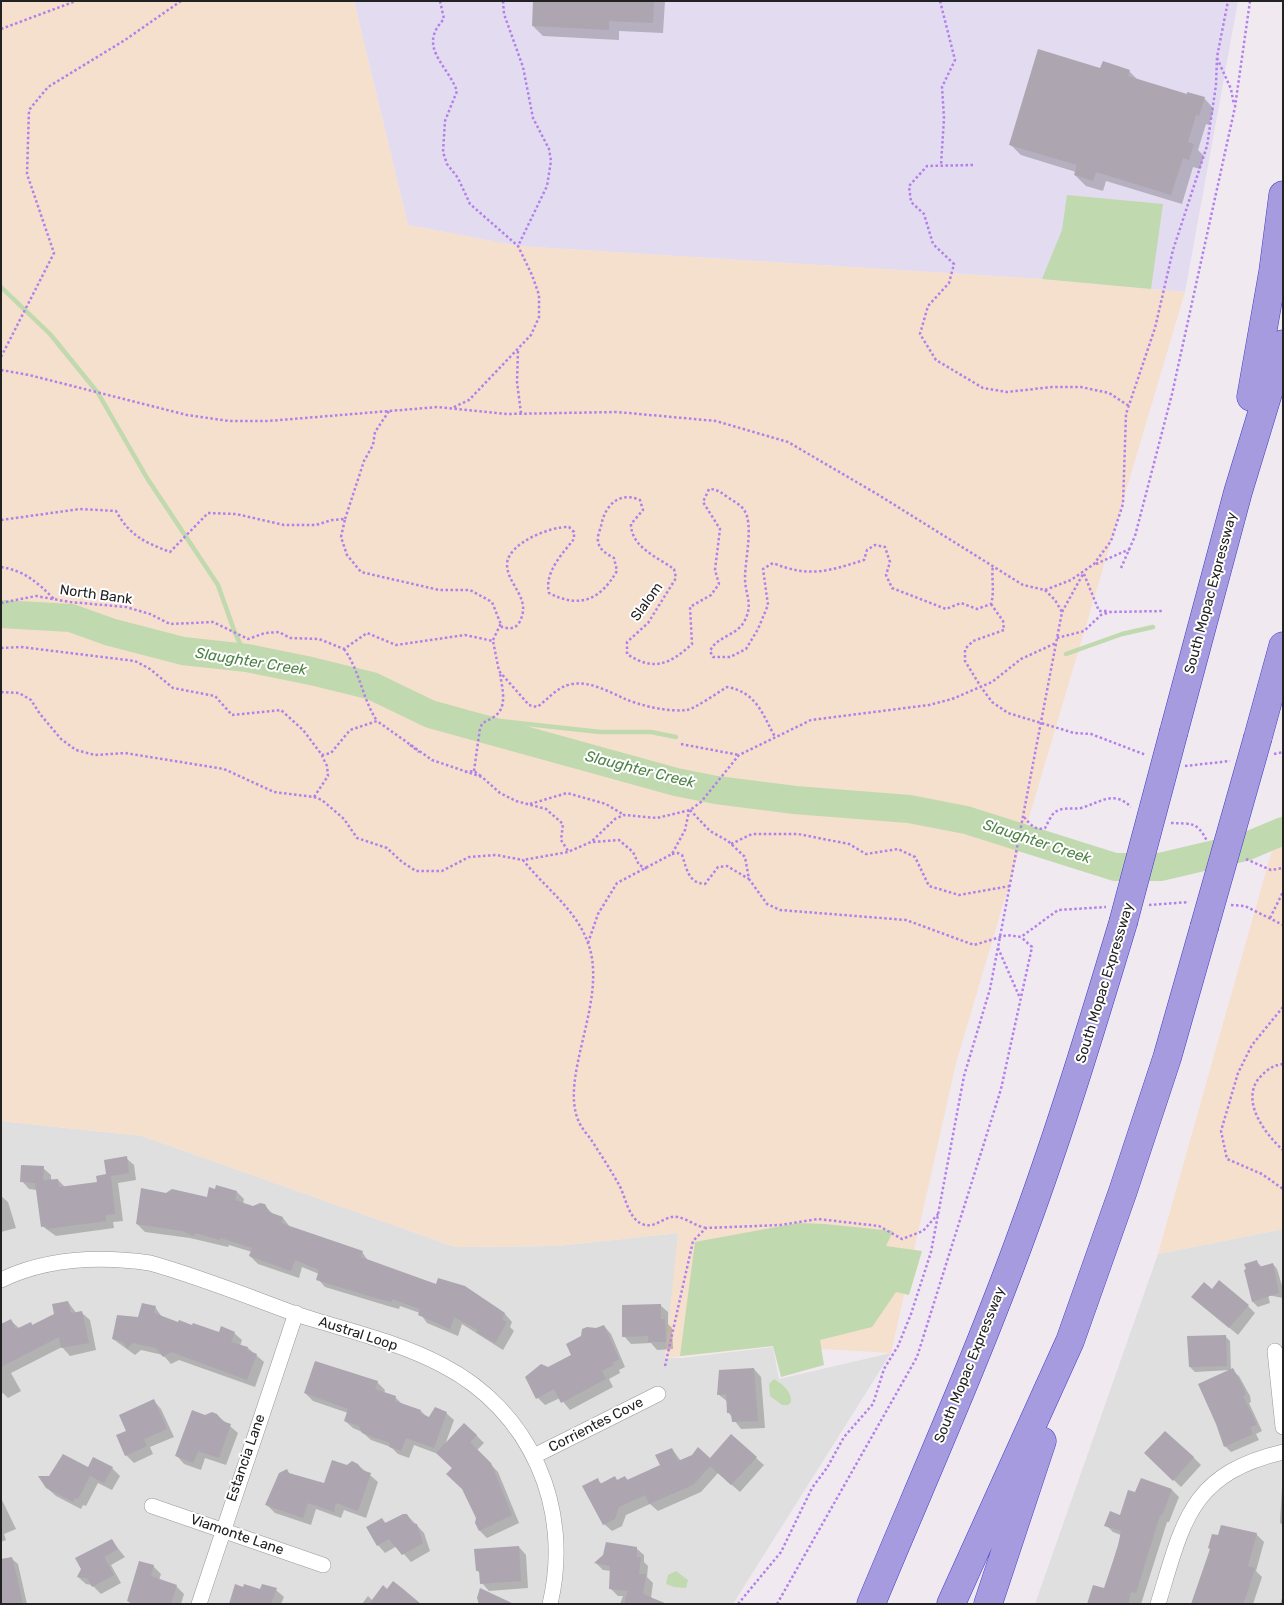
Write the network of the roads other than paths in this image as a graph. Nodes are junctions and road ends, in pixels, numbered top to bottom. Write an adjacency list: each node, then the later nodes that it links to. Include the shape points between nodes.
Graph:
1 (1283, 195): 3 (highway, via 1273,272 1242,445)
2 (1283, 344): 3 (highway, South Mopac Expressway)
3 (1238, 492): 13 (highway, South Mopac Expressway, bridge, via 1123,923 1056,1142 970,1369)
4 (1283, 646): 7 (highway, bridge, via 1263,746 1204,928 1167,1058)
5 (1, 1280): 6 (street, Austral Loop, via 55,1263 122,1259 179,1271)
6 (296, 1313): 12 (street, Austral Loop, via 419,1354 468,1380 489,1395 509,1417); 15 (street, Estancia Lane)
7 (1070, 1341): 21 (highway); 22 (highway, via 1047,1427)
8 (1275, 1351): 10 (street)
9 (658, 1394): 12 (street, Corrientes Cove)
10 (1283, 1427)
11 (1283, 1452): 23 (street, via 1237,1468 1199,1498 1189,1512)
12 (534, 1456): 18 (street, Austral Loop, via 548,1496 556,1537)
13 (913, 1503): 19 (highway); 20 (highway, South Mopac Expressway)
14 (152, 1506): 15 (street, Viamonte Lane)
15 (222, 1530): 16 (street, Viamonte Lane); 17 (street, Estancia Lane)
16 (323, 1564)
17 (199, 1604)
18 (550, 1604)
19 (850, 1604)
20 (871, 1604)
21 (951, 1604)
22 (988, 1604)
23 (1158, 1604)

